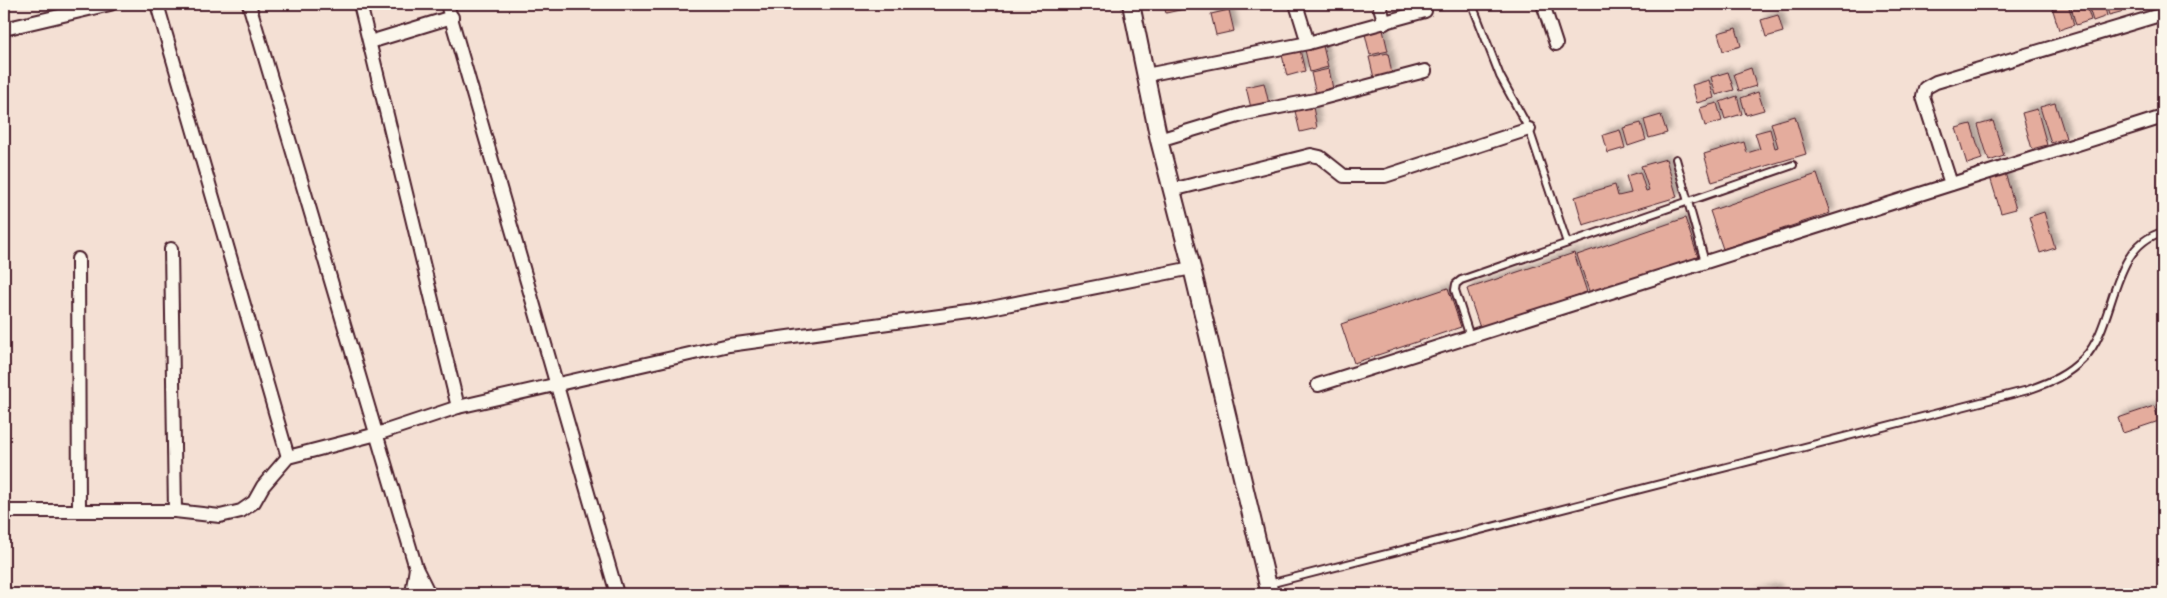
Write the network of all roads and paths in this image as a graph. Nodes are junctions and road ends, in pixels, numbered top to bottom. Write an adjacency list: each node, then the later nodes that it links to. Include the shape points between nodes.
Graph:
1 (110, 4): 15 (street)
2 (157, 4): 40 (street)
3 (249, 4): 39 (street)
4 (360, 4): 16 (street)
5 (447, 4): 13 (street)
6 (1131, 4): 20 (street)
7 (1296, 4): 17 (street)
8 (1379, 4): 14 (street)
9 (1472, 4): 22 (lane, via 1500,76)
10 (1543, 4): 18 (street)
11 (1425, 11): 14 (street)
12 (2163, 14): 26 (street, via 1936,82 1926,88 1923,97)
13 (452, 17): 16 (street); 37 (street)
14 (1385, 23): 17 (street)
15 (4, 29)
16 (370, 42): 38 (street)
17 (1308, 43): 20 (street)
18 (1556, 44)
19 (1425, 71): 23 (street, via 1315,100 1245,114)
20 (1146, 75): 23 (street)
21 (2163, 117): 26 (street)
22 (1529, 129): 27 (street, via 1385,176 1344,176 1320,157 1311,155); 30 (lane)
23 (1159, 140): 27 (street)
24 (1676, 159): 28 (lane)
25 (1793, 165): 28 (lane)
26 (1950, 184): 33 (street)
27 (1172, 190): 34 (street)
28 (1688, 202): 30 (lane); 33 (lane)
29 (2163, 232): 45 (lane, via 2142,244 2130,257 2117,281 2100,332 2085,357 2060,378 2028,390)
30 (1567, 243): 35 (lane, via 1456,284)
31 (171, 249): 43 (street)
32 (78, 260): 42 (street)
33 (1705, 262): 35 (street)
34 (1192, 268): 37 (street, via 976,311 729,345); 45 (street)
35 (1470, 337): 36 (street)
36 (1318, 385)
37 (557, 386): 38 (street); 48 (street)
38 (458, 407): 39 (street)
39 (377, 434): 40 (street); 44 (street)
40 (288, 457): 43 (street, via 254,502 240,511 220,516)
41 (4, 511): 42 (street)
42 (79, 511): 43 (street)
43 (175, 511)
44 (416, 568): 46 (street); 47 (street)
45 (1268, 589)
46 (412, 594)
47 (429, 594)
48 (616, 594)

